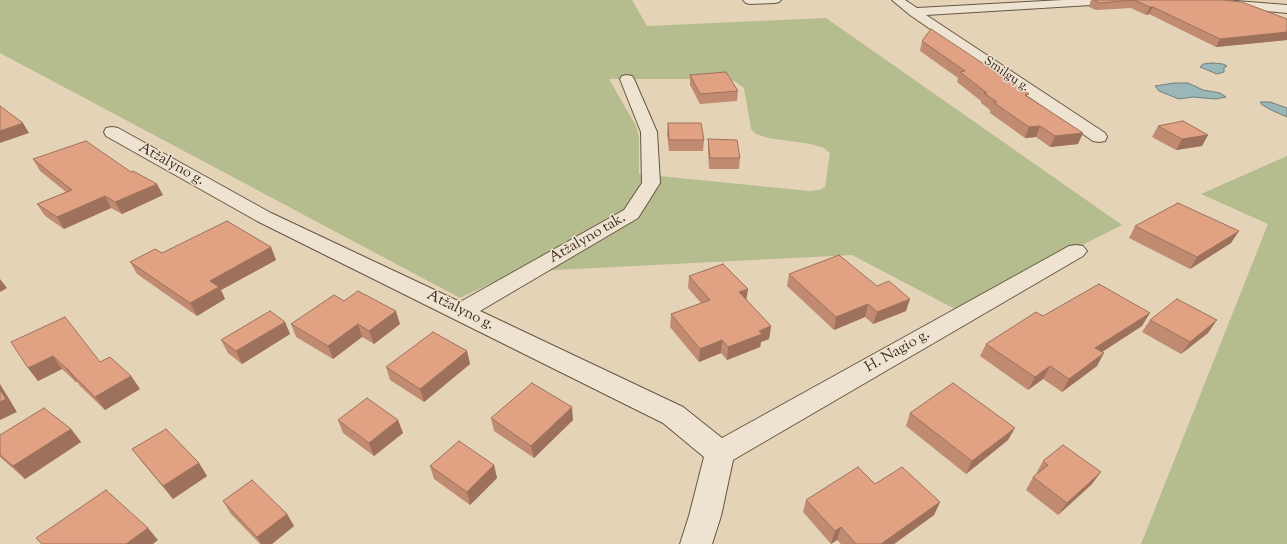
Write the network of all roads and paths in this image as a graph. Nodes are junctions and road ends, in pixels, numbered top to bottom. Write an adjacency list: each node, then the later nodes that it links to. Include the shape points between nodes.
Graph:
1 (749, 0): 2 (street)
2 (775, 0)
3 (898, 0): 7 (street, Smilgų g.)
4 (1124, 0): 7 (street)
5 (1182, 0): 6 (street)
6 (1287, 9)
7 (914, 12): 10 (street, Smilgų g.)
8 (627, 79): 12 (street, Atžalyno tak., via 649,132 651,183 631,214)
9 (112, 132): 12 (street, Atžalyno g., via 264,217)
10 (1099, 137)
11 (1076, 251): 13 (street, H. Nagio g.)
12 (462, 312): 13 (street, Atžalyno g., via 673,415)
13 (720, 453): 14 (street)
14 (696, 544)

